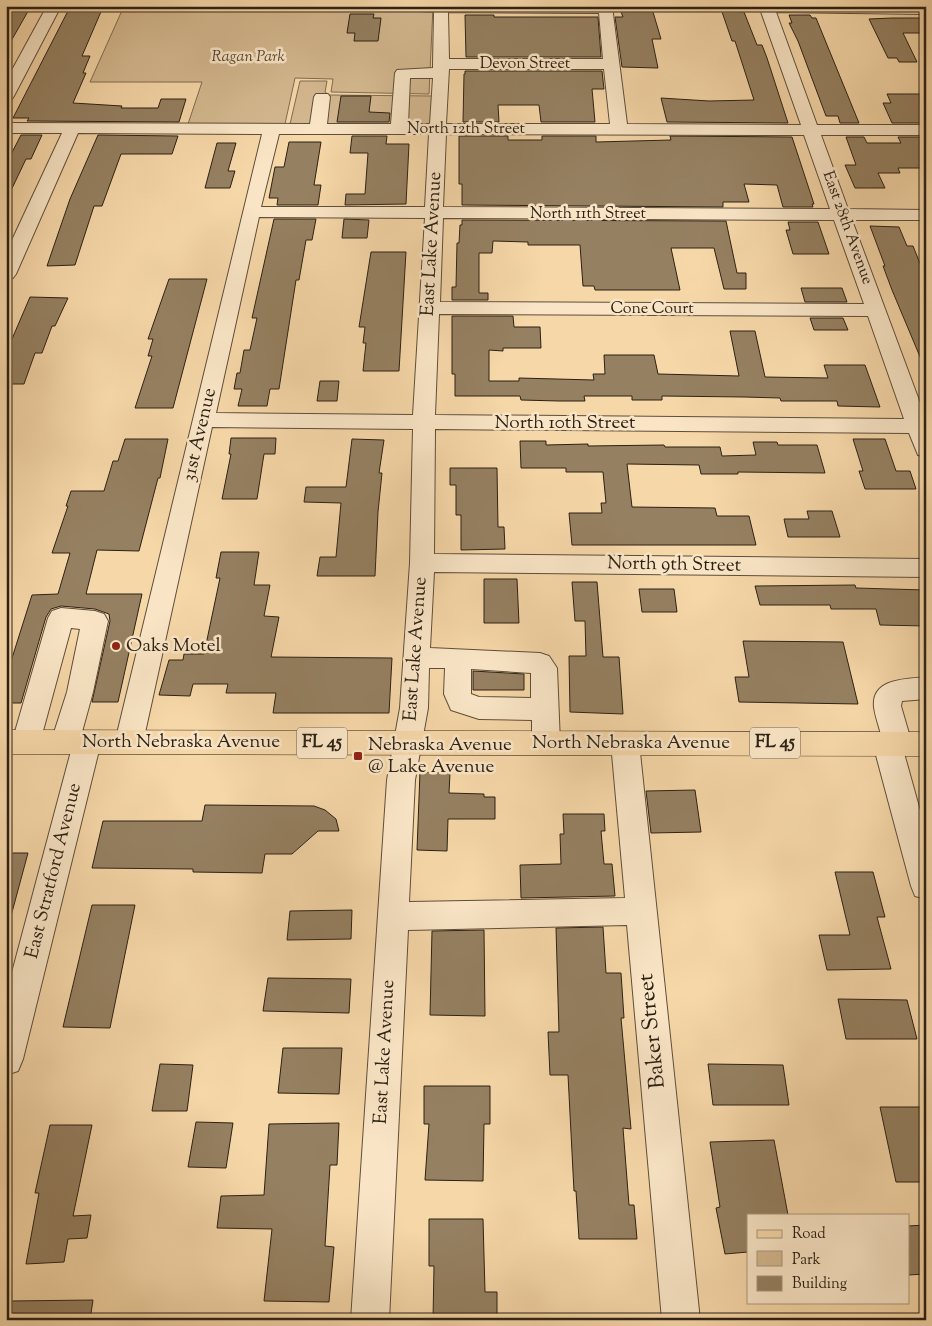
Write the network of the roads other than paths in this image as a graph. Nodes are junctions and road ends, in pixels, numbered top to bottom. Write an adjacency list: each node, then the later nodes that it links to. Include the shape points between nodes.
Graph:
1 (54, 6): 9 (street)
2 (403, 6): 3 (street)
3 (441, 7): 4 (street); 8 (street, East Lake Avenue)
4 (605, 7): 7 (street)
5 (767, 7): 6 (street); 18 (street, East 28th Avenue)
6 (926, 10)
7 (610, 64): 8 (street, Devon Street); 16 (street)
8 (440, 68): 15 (street, Devon Street, via 403,73); 17 (street, East Lake Avenue)
9 (6, 96)
10 (322, 96): 14 (street)
11 (6, 128): 12 (street, North 12th Street)
12 (72, 128): 13 (street, North 12th Street); 24 (street)
13 (272, 128): 14 (street, North 12th Street); 20 (street, 31st Avenue)
14 (318, 128): 15 (street, North 12th Street)
15 (399, 128): 17 (street, North 12th Street)
16 (618, 128): 17 (street, North 12th Street); 18 (street, North 12th Street)
17 (437, 129): 21 (street, East Lake Avenue)
18 (812, 130): 19 (street, North 12th Street); 22 (street, East 28th Avenue)
19 (926, 130)
20 (251, 212): 21 (street, North 11th Street); 27 (street, 31st Avenue)
21 (434, 213): 22 (street, North 11th Street); 25 (street, East Lake Avenue)
22 (842, 215): 23 (street, North 11th Street); 26 (street, East 28th Avenue)
23 (926, 215)
24 (6, 273)
25 (429, 308): 26 (street, Cone Court); 28 (street, East Lake Avenue)
26 (876, 310): 29 (street, East 28th Avenue)
27 (204, 420): 28 (street, North 10th Street); 40 (street, 31st Avenue)
28 (424, 422): 29 (street, North 10th Street); 31 (street, East Lake Avenue)
29 (921, 426): 30 (street, East 28th Avenue)
30 (926, 450)
31 (422, 563): 32 (street, North 9th Street); 33 (street, East Lake Avenue)
32 (926, 568)
33 (417, 658): 34 (street); 41 (street, East Lake Avenue)
34 (458, 658): 36 (street, via 457,694 461,702); 37 (street, via 540,663 544,668)
35 (926, 688): 45 (street, via 895,691 889,697 887,706)
36 (491, 708): 37 (street); 42 (street)
37 (545, 708): 43 (street)
38 (16, 742): 39 (main road, North Nebraska Avenue / FL 45); 39 (street, East Stratford Avenue, via 61,618 95,621 80,692)
39 (76, 742): 40 (main road, North Nebraska Avenue / FL 45); 49 (street, East Stratford Avenue)
40 (129, 742): 41 (main road, North Nebraska Avenue / FL 45)
41 (409, 743): 42 (main road, North Nebraska Avenue / FL 45); 48 (street, East Lake Avenue, via 401,780)
42 (492, 743): 43 (main road, North Nebraska Avenue / FL 45)
43 (546, 743): 44 (main road, North Nebraska Avenue / FL 45)
44 (625, 743): 45 (main road, North Nebraska Avenue / FL 45); 47 (street, Baker Street)
45 (904, 744): 46 (street)
46 (926, 886)
47 (641, 911): 48 (street); 52 (street, Baker Street)
48 (392, 916): 51 (street, East Lake Avenue)
49 (13, 1007): 50 (street, East Stratford Avenue)
50 (6, 1059)
51 (370, 1320)
52 (681, 1320)

